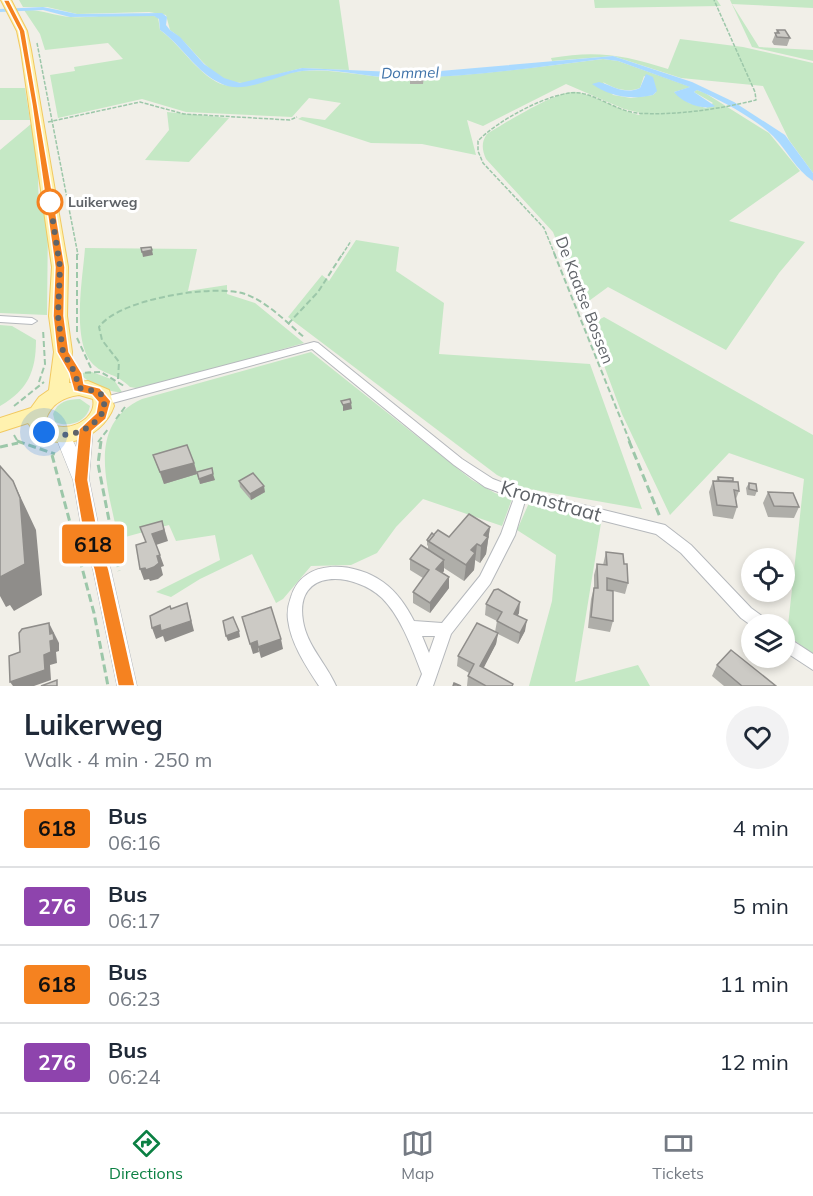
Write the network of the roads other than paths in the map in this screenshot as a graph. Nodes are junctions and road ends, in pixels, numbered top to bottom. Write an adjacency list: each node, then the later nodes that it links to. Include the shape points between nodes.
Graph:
1 (10, 6): 4 (main road, via 22,31 30,69 60,267 58,316)
2 (0, 319): 3 (street)
3 (32, 321)
4 (63, 352): 5 (main road); 6 (main road)
5 (79, 388): 6 (main road); 7 (main road, via 96,391)
6 (58, 393): 9 (main road, via 49,399)
7 (105, 401): 12 (main road); 14 (street, Kromstraat, via 314,345 458,462 489,483)
8 (5, 417): 9 (main road)
9 (38, 420): 10 (main road); 11 (main road, via 44,432)
10 (0, 434)
11 (63, 435): 12 (main road); 13 (street)
12 (93, 435): 13 (street)
13 (81, 480): 21 (street)
14 (521, 495): 15 (street, Kromstraat, via 660,529 686,549); 17 (street, via 508,535 485,580)
15 (747, 614)
16 (409, 627): 17 (street); 20 (street); 22 (street, via 388,595 375,584 344,572 326,572 312,578 297,598 297,622 310,657)
17 (445, 630): 20 (street)
18 (795, 650): 19 (street)
19 (813, 663)
20 (427, 679)
21 (127, 686)
22 (328, 686)

